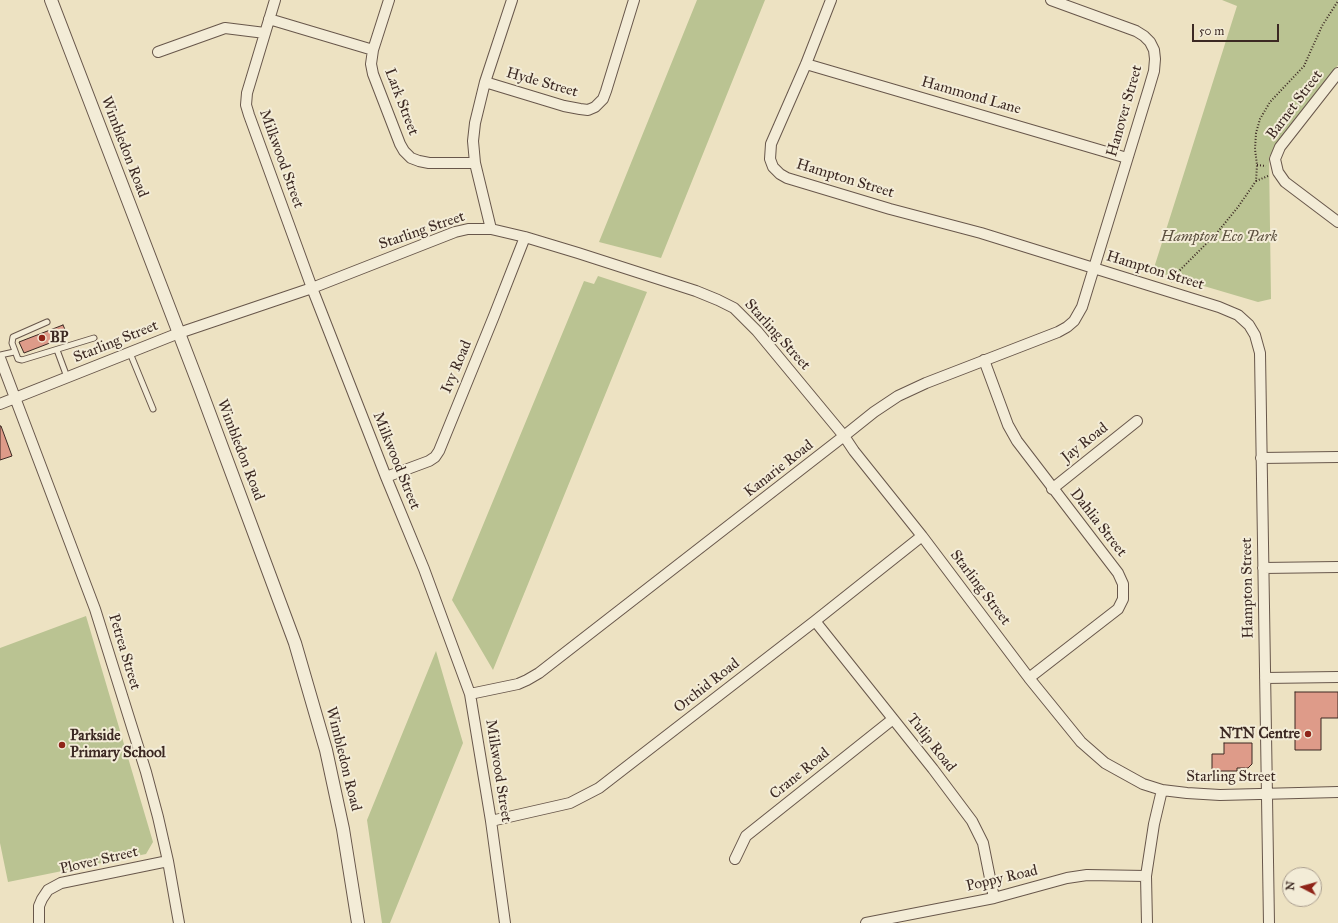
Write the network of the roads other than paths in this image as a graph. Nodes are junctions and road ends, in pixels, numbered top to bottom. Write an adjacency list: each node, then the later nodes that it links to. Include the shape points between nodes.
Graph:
1 (51, 0): 23 (street, Wimbledon Road)
2 (275, 0): 8 (street, Milkwood Street)
3 (389, 0): 10 (street, Lark Street)
4 (512, 0): 14 (street)
5 (634, 0): 14 (street, Hyde Street, via 606,91 603,99 595,107 588,110 564,106)
6 (831, 0): 12 (street, Hampton Street)
7 (1051, 0): 15 (street, Hanover Street, via 1136,31 1150,42 1154,50 1154,71)
8 (269, 19): 9 (street, Milkwood Street); 10 (street)
9 (264, 32): 11 (street, via 225,28); 21 (street, Milkwood Street, via 246,93 246,105)
10 (373, 50): 16 (street, Lark Street, via 373,74 404,151 411,158 429,163)
11 (158, 52)
12 (806, 64): 15 (street, Hammond Lane); 20 (street, Hampton Street, via 771,144 770,159 780,174)
13 (1338, 73): 17 (street, Barnet Street, via 1280,147 1275,159 1278,172 1285,182)
14 (485, 82): 16 (street, via 473,141)
15 (1127, 158): 20 (street, Hanover Street)
16 (475, 163): 18 (street)
17 (1338, 222)
18 (491, 229): 19 (street, Starling Street); 21 (street, Starling Street, via 456,232)
19 (525, 237): 35 (street, Starling Street, via 696,292 734,308 757,331); 38 (street, Ivy Road, via 439,451 429,461)
20 (1094, 268): 29 (street, Kanarie Road, via 1082,307 1067,328); 37 (street, Hampton Street, via 1232,312 1245,322 1255,335 1260,353)
21 (312, 288): 23 (street, Starling Street); 38 (street, Milkwood Street)
22 (47, 322): 26 (lane, via 13,337)
23 (179, 333): 27 (street, Starling Street); 59 (street, Wimbledon Road, via 297,650 326,750 343,829)
24 (94, 338): 25 (lane)
25 (57, 350): 26 (lane, via 20,360); 30 (lane)
26 (14, 352): 28 (lane)
27 (130, 353): 30 (street, Starling Street); 33 (lane)
28 (0, 356): 31 (street, Petrea Street)
29 (984, 360): 35 (street, Kanarie Road, via 926,382 898,396); 39 (street, Dahlia Street, via 1008,425)
30 (67, 378): 31 (street, Starling Street)
31 (15, 398): 32 (street, Starling Street); 54 (street, Petrea Street, via 95,609 146,772)
32 (0, 404)
33 (153, 409)
34 (1137, 421): 39 (street, Jay Road)
35 (844, 436): 40 (street, Starling Street); 47 (street, Kanarie Road, via 539,673 518,684)
36 (1338, 457): 37 (street)
37 (1261, 458): 42 (street, Hampton Street)
38 (386, 477): 47 (street, Milkwood Street, via 424,569)
39 (1052, 489): 45 (street, Dahlia Street, via 1118,573 1123,584 1123,599 1118,609)
40 (922, 536): 43 (street, Orchid Road); 45 (street, Starling Street)
41 (1338, 567): 42 (street)
42 (1263, 568): 46 (street, Hampton Street)
43 (815, 621): 48 (street, Tulip Road); 52 (street, Orchid Road, via 593,792 570,803)
44 (1338, 676): 46 (street)
45 (1030, 678): 49 (street, Starling Street, via 1081,742 1105,763 1136,780)
46 (1265, 678): 51 (street, Hampton Street)
47 (470, 694): 52 (street, Milkwood Street)
48 (893, 719): 53 (street, Crane Road, via 746,836); 56 (street, Tulip Road, via 979,833)
49 (1162, 790): 51 (street, Starling Street, via 1220,795); 55 (street)
50 (1338, 792): 51 (street, Starling Street)
51 (1267, 793): 63 (street, Hampton Street)
52 (491, 821): 60 (street, Milkwood Street)
53 (735, 859)
54 (168, 861): 57 (street, Plover Street, via 61,883 48,890 42,898 39,906); 58 (street, Petrea Street)
55 (1146, 876): 56 (street, Poppy Road, via 1067,878); 62 (street)
56 (994, 898): 61 (street, Poppy Road)
57 (39, 923)
58 (178, 923)
59 (358, 923)
60 (505, 923)
61 (866, 923)
62 (1147, 923)
63 (1269, 923)

